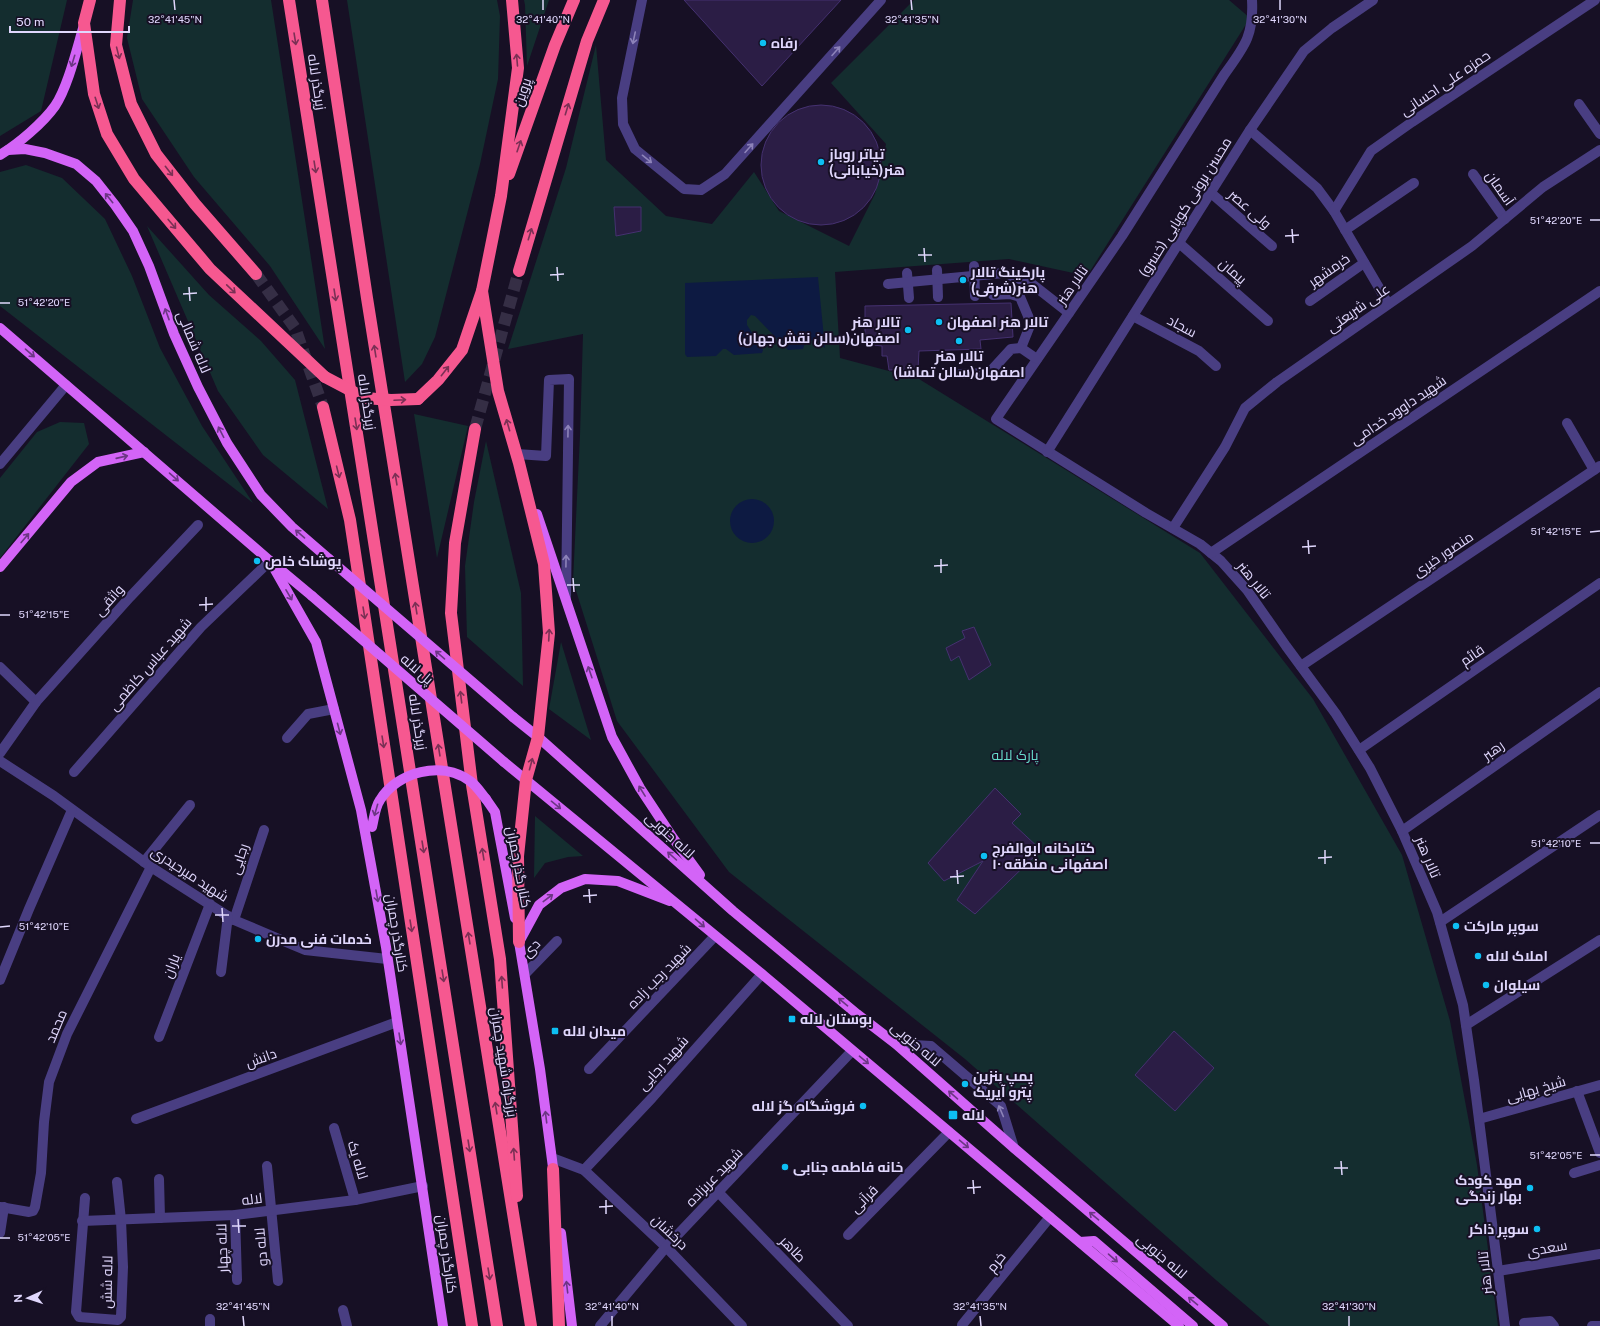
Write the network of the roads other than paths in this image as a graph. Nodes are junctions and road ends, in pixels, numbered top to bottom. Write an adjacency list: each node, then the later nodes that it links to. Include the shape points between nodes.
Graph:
1 (90, 0): 13 (highway)
2 (120, 0): 31 (highway, one-way to 31, via 116,45 131,104 156,154 195,204)
3 (289, 0): 151 (highway, زیرگذر لاله, one-way to 151)
4 (322, 0): 80 (highway, زیرگذر لاله, one-way to 4)
5 (512, 0): 22 (highway, one-way to 5, via 518,68)
6 (574, 0): 22 (highway, پروین, one-way to 6, via 555,45)
7 (604, 0): 29 (highway, one-way to 7, via 587,41)
8 (642, 0): 9 (street, one-way to 9, via 622,98 623,124 635,149 684,189 701,190 725,174)
9 (881, 0)
10 (1252, 0): 43 (street, تالار هنر, via 1250,35 1243,49)
11 (1373, 0): 15 (street, محسن برونی کوپایی (خسرو), via 1304,51)
12 (1595, 0): 23 (street, حمزه علی احسانی, via 1371,151)
13 (84, 23): 18 (main road, one-way to 18, via 67,80 55,106 39,124); 35 (highway, one-way to 35, bridge, via 94,94 107,134 134,179 210,269 325,376 364,398 418,399 438,380 462,350)
14 (1579, 104): 16 (street)
15 (1250, 130): 21 (street, محسن برونی کوپایی (خسرو)); 23 (street, via 1317,188)
16 (1600, 134)
17 (1600, 150): 24 (street, علی شریعتی, via 1543,187)
18 (4, 153): 63 (main road, لاله شمالی, one-way to 18, via 292,527 261,495 226,443 174,334 133,231 96,181 76,164 45,153 25,149)
19 (1473, 174): 24 (street, آسمان)
20 (1414, 183): 25 (street)
21 (1211, 193): 26 (street, محسن برونی کوپایی (خسرو)); 27 (street, ولی عصر)
22 (502, 196): 35 (highway)
23 (1334, 211): 25 (street)
24 (1505, 219): 42 (street, علی شریعتی, via 1472,246)
25 (1345, 230): 28 (street)
26 (1179, 243): 44 (street, محسن برونی کوپایی (خسرو)); 45 (street, پیمان)
27 (1272, 246)
28 (1364, 263): 41 (street, خرمشهر); 42 (street)
29 (519, 271)
30 (974, 271): 32 (street); 38 (street); 43 (street, via 1004,273 1032,284)
31 (256, 274)
32 (937, 275): 33 (street); 39 (street)
33 (908, 278): 34 (street); 40 (street)
34 (888, 284)
35 (482, 291): 57 (highway, one-way to 35, via 498,391)
36 (1600, 291): 62 (street, شهید داوود خدامی)
37 (993, 295): 47 (street, via 1010,294 1020,297 1032,323)
38 (975, 296)
39 (938, 297)
40 (909, 298)
41 (1310, 301)
42 (1388, 304): 61 (street, علی شریعتی, via 1277,382 1245,408 1224,447)
43 (1069, 313): 48 (street, تالار هنر)
44 (1133, 316): 49 (street, سجاد, via 1199,351); 56 (street, محسن برونی کوپایی (خسرو))
45 (1268, 321)
46 (0, 328): 51 (main road, one-way to 51)
47 (1021, 348): 48 (street); 50 (street, via 1011,349 990,373)
48 (1037, 359): 56 (street, تالار هنر, via 996,420)
49 (1216, 366)
50 (960, 374)
51 (66, 385): 55 (main road); 58 (street)
52 (323, 407): 121 (highway, one-way to 121, via 350,520)
53 (1567, 423): 59 (street)
54 (475, 430): 141 (highway, one-way to 54, via 500,959 472,785 451,613 455,543)
55 (144, 452): 64 (main road, one-way to 64); 65 (main road, one-way to 55, via 72,482 98,462)
56 (1047, 452): 61 (street, تالار هنر)
57 (518, 458): 67 (main road); 67 (street, one-way to 57, via 569,379 548,380 546,456); 73 (highway, one-way to 57, via 549,633 544,564)
58 (0, 464)
59 (1597, 468): 68 (street, منصور خیری)
60 (198, 525): 71 (street, واثقی)
61 (1173, 528): 62 (street, تالار هنر)
62 (1211, 553): 68 (street, تالار هنر, via 1247,590)
63 (329, 559): 73 (main road, پل لاله, one-way to 63, bridge)
64 (270, 561): 72 (main road, کنارگذر چمران, one-way to 72, via 316,642); 78 (street, شهید عباس کاظمی, via 201,627); 79 (main road, پل لاله, bridge)
65 (0, 567)
66 (1600, 583): 75 (street, قائم)
67 (566, 600): 88 (main road, one-way to 67, via 640,788 612,737)
68 (1301, 666): 75 (street, تالار هنر)
69 (0, 667): 71 (street)
70 (1600, 692): 85 (street, رهبر)
71 (36, 702): 76 (street, واثقی)
72 (334, 709): 74 (street, via 308,714); 87 (main road, کنارگذر چمران, one-way to 87, via 361,810)
73 (538, 737): 79 (highway, one-way to 73); 88 (main road, لاله جنوبی, one-way to 73)
74 (287, 738)
75 (1359, 750): 85 (street, تالار هنر)
76 (0, 753)
77 (0, 761): 82 (street, شهید میرحیدری)
78 (74, 772)
79 (526, 780): 90 (main road, one-way to 90); 96 (highway, via 518,856)
80 (447, 802): 141 (highway, بزرگراه شهید چمران, one-way to 80)
81 (190, 805): 86 (street, محمد)
82 (72, 810): 86 (street, شهید میرحیدری); 101 (street)
83 (1600, 815): 92 (street)
84 (264, 830): 91 (street, رجایی)
85 (1402, 831): 92 (street, تالار هنر)
86 (148, 864): 89 (street, شهید میرحیدری); 128 (street, محمد, via 67,1034 49,1082 41,1173 35,1207 33,1211 28,1212)
87 (372, 873): 96 (main road, کنار گذر چمران, one-way to 87, bridge, via 495,812 470,780 453,773 434,770 414,773 393,784 379,801 372,827); 97 (main road, کنارگذر چمران, one-way to 97)
88 (712, 892): 105 (main road, لاله جنوبی, one-way to 88)
89 (210, 904): 91 (street, شهید میرحیدری); 104 (street, یاران)
90 (678, 904): 93 (main road, one-way to 93); 96 (main road, one-way to 90, via 539,905 561,888 585,879 618,881)
91 (231, 918): 97 (street, شهید میرحیدری, via 305,950); 98 (street, رجایی)
92 (1440, 922): 103 (street, تالار هنر)
93 (715, 936): 100 (main road); 107 (street, شهید رجب زاده)
94 (1600, 940): 103 (street)
95 (557, 941): 99 (street, دی)
96 (519, 942): 99 (main road)
97 (387, 959): 102 (main road, کنارگذر چمران)
98 (221, 972)
99 (525, 974): 116 (main road, one-way to 99)
100 (762, 974): 106 (main road); 119 (street, شهید رجایی)
101 (0, 980)
102 (397, 1022): 110 (street, دانش); 124 (main road, کنارگذر چمران, one-way to 124)
103 (1466, 1025): 111 (street, تالار هنر)
104 (159, 1037)
105 (896, 1044): 114 (main road, لاله جنوبی, one-way to 105); 114 (street, one-way to 105, via 1001,1106 931,1046)
106 (852, 1051): 113 (main road, one-way to 113); 125 (street, شهید عربزاده)
107 (589, 1069)
108 (1600, 1085): 109 (street, شیخ بهایی)
109 (1578, 1091): 111 (street, شیخ بهایی); 115 (street)
110 (136, 1119)
111 (1479, 1119): 140 (street, تالار هنر)
112 (334, 1128): 127 (street, لاله یک)
113 (949, 1132): 131 (main road, one-way to 131); 136 (street, قرآنی)
114 (1014, 1148): 160 (main road, لاله جنوبی, one-way to 114)
115 (1600, 1153)
116 (553, 1163): 119 (street, درخشان); 153 (highway); 154 (main road, one-way to 116)
117 (1600, 1165): 120 (street)
118 (267, 1166): 129 (street, لاله دو)
119 (584, 1170): 138 (street, درخشان)
120 (1574, 1172)
121 (449, 1174): 149 (highway); 150 (highway)
122 (159, 1179): 132 (street)
123 (117, 1182): 133 (street)
124 (422, 1186): 127 (street, لاله); 148 (main road, کنارگذر چمران)
125 (718, 1192): 138 (street, شهید عربزاده); 157 (street, طاهر)
126 (85, 1198): 134 (street)
127 (355, 1200): 129 (street, لاله)
128 (2, 1207): 135 (street)
129 (272, 1210): 130 (street, لاله); 143 (street, لاله دو)
130 (235, 1215): 132 (street, لاله); 142 (street, لاله چهار)
131 (1050, 1217): 137 (main road); 146 (street, خرم)
132 (160, 1218): 133 (street, لاله)
133 (121, 1220): 134 (street, لاله); 134 (street, لاله شش, via 123,1267 120,1319 79,1317 76,1312)
134 (82, 1221)
135 (0, 1233)
136 (848, 1234)
137 (1080, 1242): 158 (main road); 159 (main road, one-way to 159, via 1094,1241)
138 (666, 1247): 155 (street, شهید عربزاده); 156 (street, درخشان)
139 (1600, 1254): 140 (street, سعدی)
140 (1498, 1271): 161 (street, تالار هنر)
141 (523, 1277): 152 (highway, بزرگراه شهید چمران)
142 (237, 1280)
143 (278, 1281)
144 (343, 1310): 147 (street)
145 (1524, 1323): 162 (street, via 1550,1321)
146 (962, 1325)
147 (347, 1326)
148 (443, 1326)
149 (464, 1326)
150 (472, 1326)
151 (497, 1326)
152 (531, 1326)
153 (560, 1326)
154 (572, 1326)
155 (600, 1326)
156 (742, 1326)
157 (848, 1326)
158 (1179, 1326)
159 (1193, 1326)
160 (1223, 1326)
161 (1505, 1326)
162 (1554, 1326)
163 (1592, 1326): 164 (street)
164 (1600, 1326)

